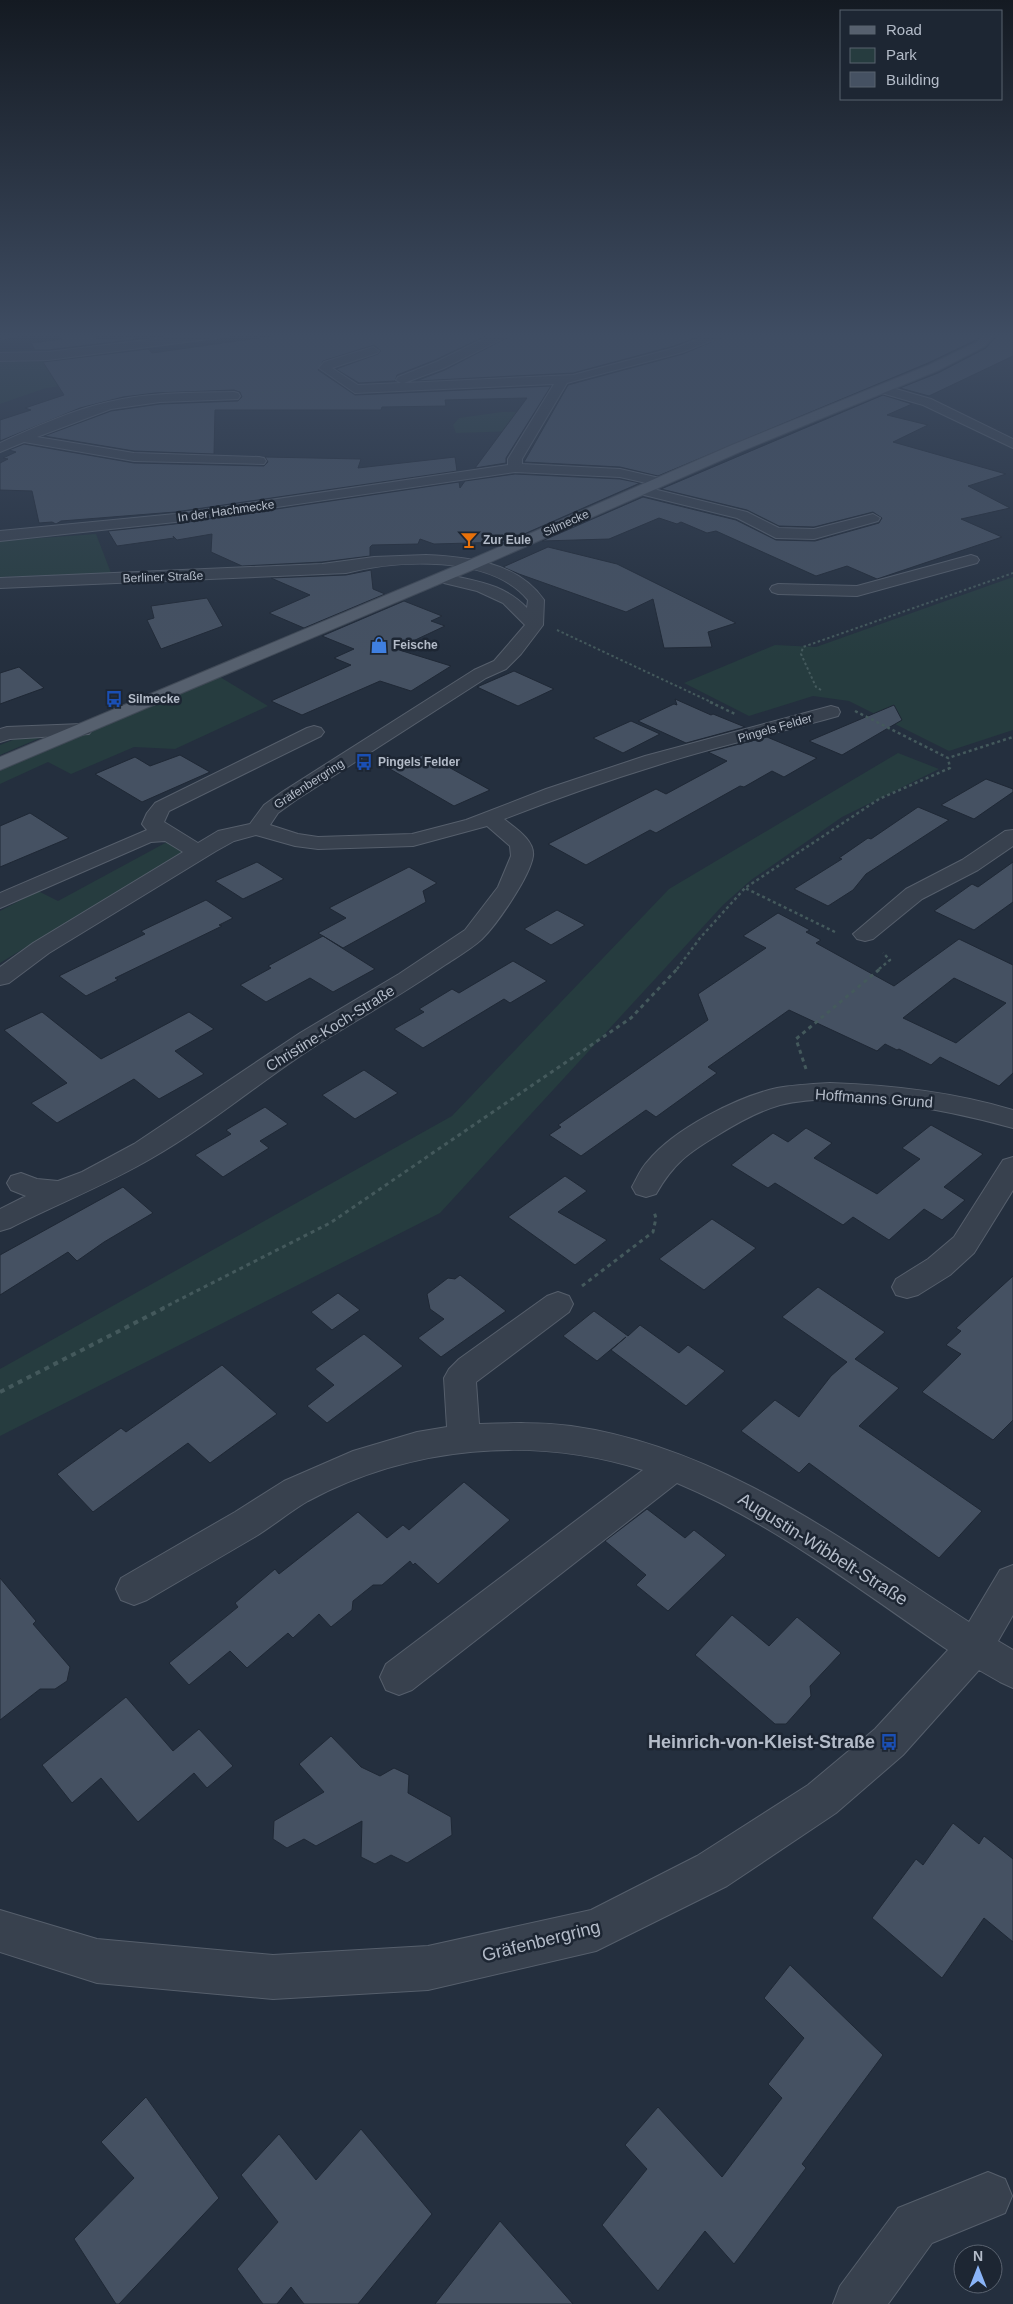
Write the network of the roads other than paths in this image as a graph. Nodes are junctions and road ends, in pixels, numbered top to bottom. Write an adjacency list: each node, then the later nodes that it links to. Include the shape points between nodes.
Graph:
1 (14, 442): 5 (street)
2 (44, 442): 6 (street, via 149,458)
3 (526, 442): 7 (street, via 516,459)
4 (756, 442): 8 (main road, Silmecke)
5 (0, 448)
6 (259, 461)
7 (515, 468): 8 (street, In der Hachmecke, via 620,473); 11 (street, In der Hachmecke, via 175,518)
8 (659, 482): 9 (main road, Silmecke)
9 (641, 490): 10 (street, via 742,515 776,533 814,534); 13 (main road, Silmecke)
10 (873, 518)
11 (0, 536)
12 (971, 560): 17 (street, via 857,591)
13 (471, 565): 14 (street, Berliner Straße, via 416,558); 15 (main road, Silmecke); 18 (street, via 500,572 522,584 536,600)
14 (326, 568): 15 (street, Berliner Straße, via 378,568); 16 (street, Berliner Straße)
15 (439, 578): 18 (street, via 482,587 509,599); 20 (main road, Silmecke)
16 (0, 583)
17 (778, 589)
18 (534, 625): 25 (street, Gräfenbergring, via 500,665 480,674 289,796 271,809)
19 (839, 709): 24 (street, Pingels Felder, via 652,760)
20 (82, 730): 22 (street, Silmecke); 23 (main road, Silmecke)
21 (314, 732): 26 (street, via 162,807 153,824)
22 (0, 736)
23 (0, 764)
24 (490, 818): 25 (street, Pingels Felder, via 436,835 388,842 318,843 295,840); 36 (street, Christine-Koch-Straße, via 520,844 522,856 509,887 473,935 408,979 308,1039 144,1151 92,1179)
25 (257, 828): 28 (street, via 226,836)
26 (170, 834): 28 (street); 29 (street, via 147,836)
27 (1013, 836): 30 (street, via 970,865 914,894)
28 (198, 852): 31 (street, via 41,948)
29 (0, 901)
30 (865, 934)
31 (0, 978)
32 (1013, 1119): 35 (street, Hoffmanns Grund, via 938,1102 875,1095 815,1092 776,1097 722,1121 675,1151 658,1167)
33 (1013, 1167): 38 (street, via 964,1244 940,1267)
34 (21, 1183): 36 (street, Christine-Koch-Straße)
35 (646, 1187)
36 (60, 1191): 37 (street, Christine-Koch-Straße)
37 (0, 1222)
38 (907, 1287)
39 (558, 1304): 40 (street, via 460,1378)
40 (464, 1438): 41 (street, Augustin-Wibbelt-Straße, via 533,1436 572,1440); 43 (street, Augustin-Wibbelt-Straße, via 385,1454 296,1491 247,1524)
41 (674, 1466): 44 (street, Augustin-Wibbelt-Straße, via 759,1506); 46 (street)
42 (1013, 1581): 44 (street, Gräfenbergring)
43 (134, 1589)
44 (975, 1647): 45 (street); 47 (street, Gräfenbergring, via 889,1742 822,1799 712,1871 596,1930 428,1968 273,1977 97,1961)
45 (1013, 1670)
46 (400, 1677)
47 (0, 1931)
48 (988, 2196): 49 (street, via 915,2225)
49 (858, 2304)

